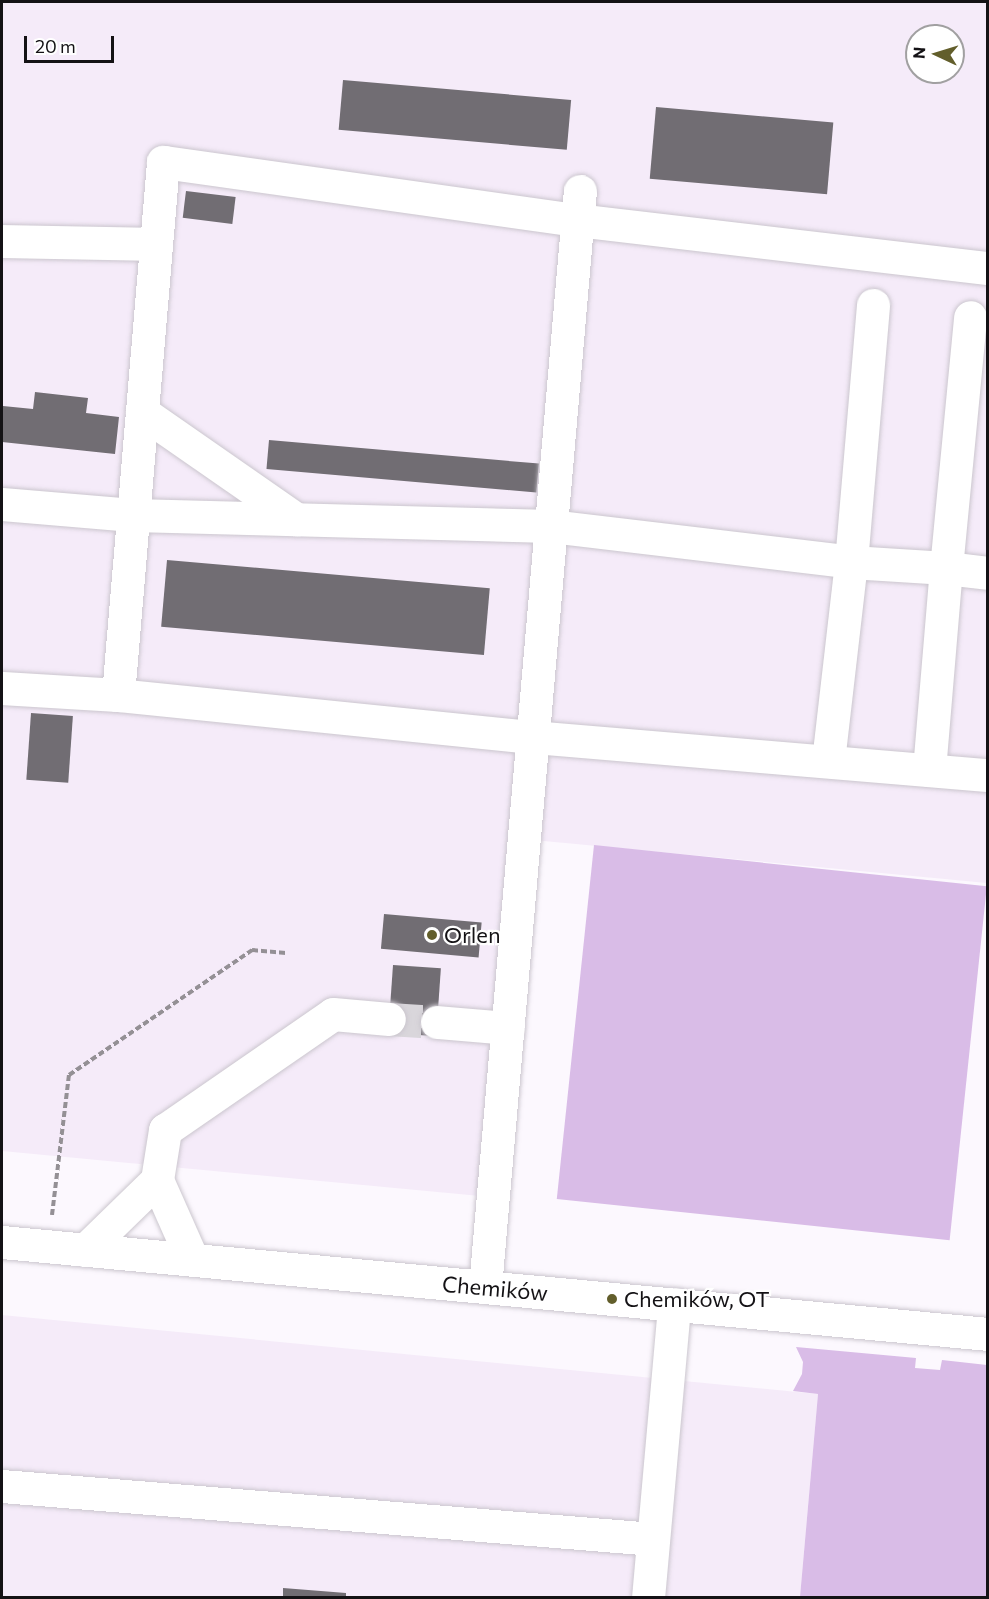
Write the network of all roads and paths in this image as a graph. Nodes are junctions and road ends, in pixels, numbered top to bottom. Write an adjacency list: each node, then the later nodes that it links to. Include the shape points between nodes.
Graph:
1 (578, 206): 3 (street, via 163,162); 4 (street); 11 (street)
2 (2, 241): 3 (street)
3 (156, 244): 7 (street)
4 (987, 268)
5 (873, 305): 12 (street)
6 (970, 317): 13 (street)
7 (142, 412): 9 (street); 10 (street)
8 (2, 504): 9 (street)
9 (134, 515): 10 (street); 16 (street)
10 (296, 519): 11 (street)
11 (551, 526): 12 (street); 17 (street)
12 (851, 562): 13 (street); 18 (street)
13 (946, 568): 14 (street); 19 (street)
14 (987, 573)
15 (2, 688): 16 (street)
16 (118, 695): 17 (street)
17 (532, 737): 18 (street); 24 (street)
18 (828, 761): 19 (street)
19 (929, 770): 20 (street)
20 (987, 775)
21 (286, 953): 26 (path, via 252,950 69,1075)
22 (389, 1018): 25 (street, via 333,1014 175,1123 165,1130)
23 (437, 1022): 24 (street)
24 (508, 1028): 30 (street)
25 (157, 1180): 28 (street); 29 (street)
26 (51, 1227)
27 (2, 1242): 28 (street, Chemików)
28 (85, 1250): 29 (street, Chemików)
29 (192, 1259): 30 (street, Chemików)
30 (485, 1287): 31 (street, Chemików)
31 (674, 1304): 32 (street, Chemików); 34 (street)
32 (987, 1334)
33 (2, 1486): 34 (street)
34 (653, 1539): 35 (street)
35 (648, 1598)

